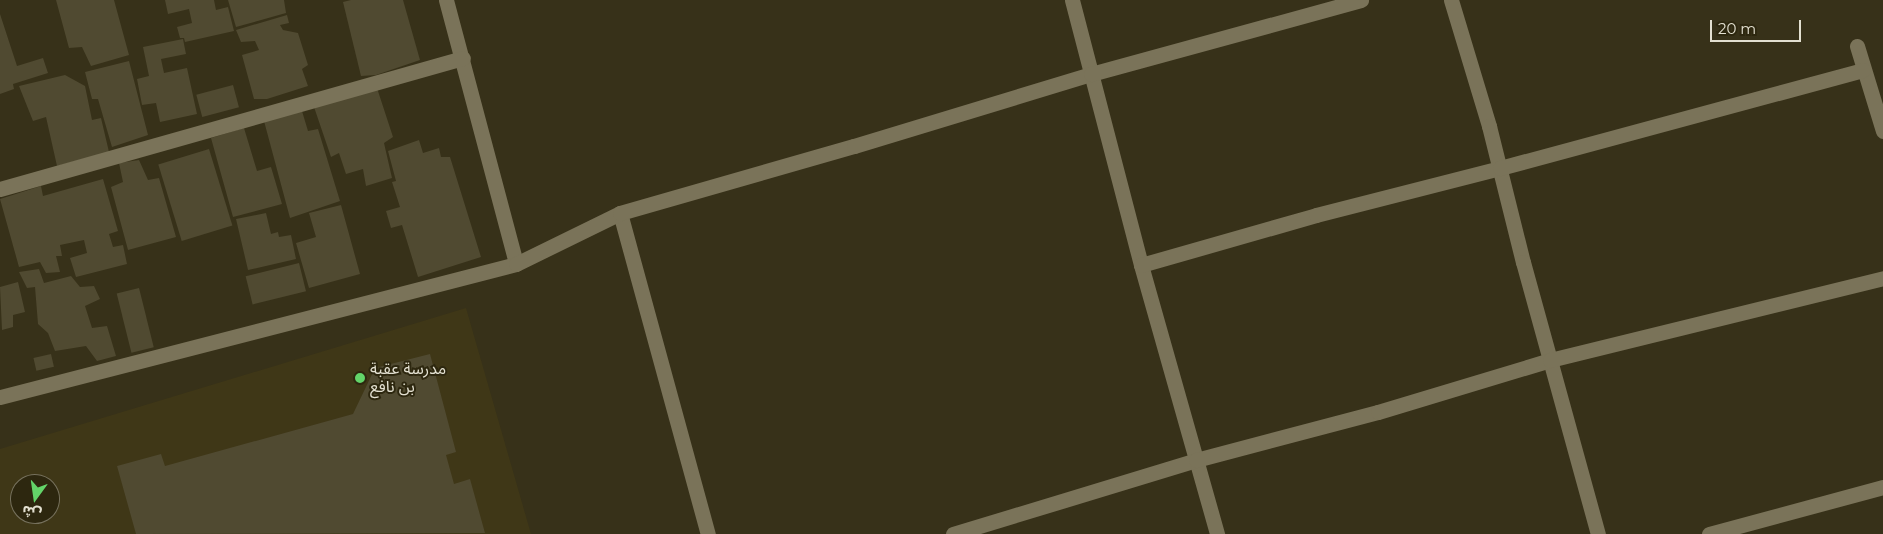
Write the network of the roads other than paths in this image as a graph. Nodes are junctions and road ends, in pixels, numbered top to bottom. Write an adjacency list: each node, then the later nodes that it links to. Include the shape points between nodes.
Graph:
1 (446, 0): 6 (street)
2 (1072, 0): 8 (street)
3 (1361, 0): 8 (street)
4 (1451, 0): 10 (street)
5 (1858, 46): 7 (street)
6 (463, 58): 11 (street); 13 (street)
7 (1863, 70): 9 (street); 10 (street)
8 (1091, 74): 12 (street); 14 (street)
9 (1883, 131)
10 (1500, 168): 14 (street, via 1316,215); 16 (street)
11 (0, 189)
12 (620, 212): 13 (street); 20 (street)
13 (516, 264): 17 (street)
14 (1141, 265): 18 (street)
15 (1883, 278): 16 (street)
16 (1550, 360): 18 (street, via 1378,412); 23 (street)
17 (0, 397)
18 (1196, 460): 21 (street); 22 (street)
19 (1883, 488): 24 (street)
20 (708, 534)
21 (953, 534)
22 (1217, 534)
23 (1598, 534)
24 (1709, 534)

